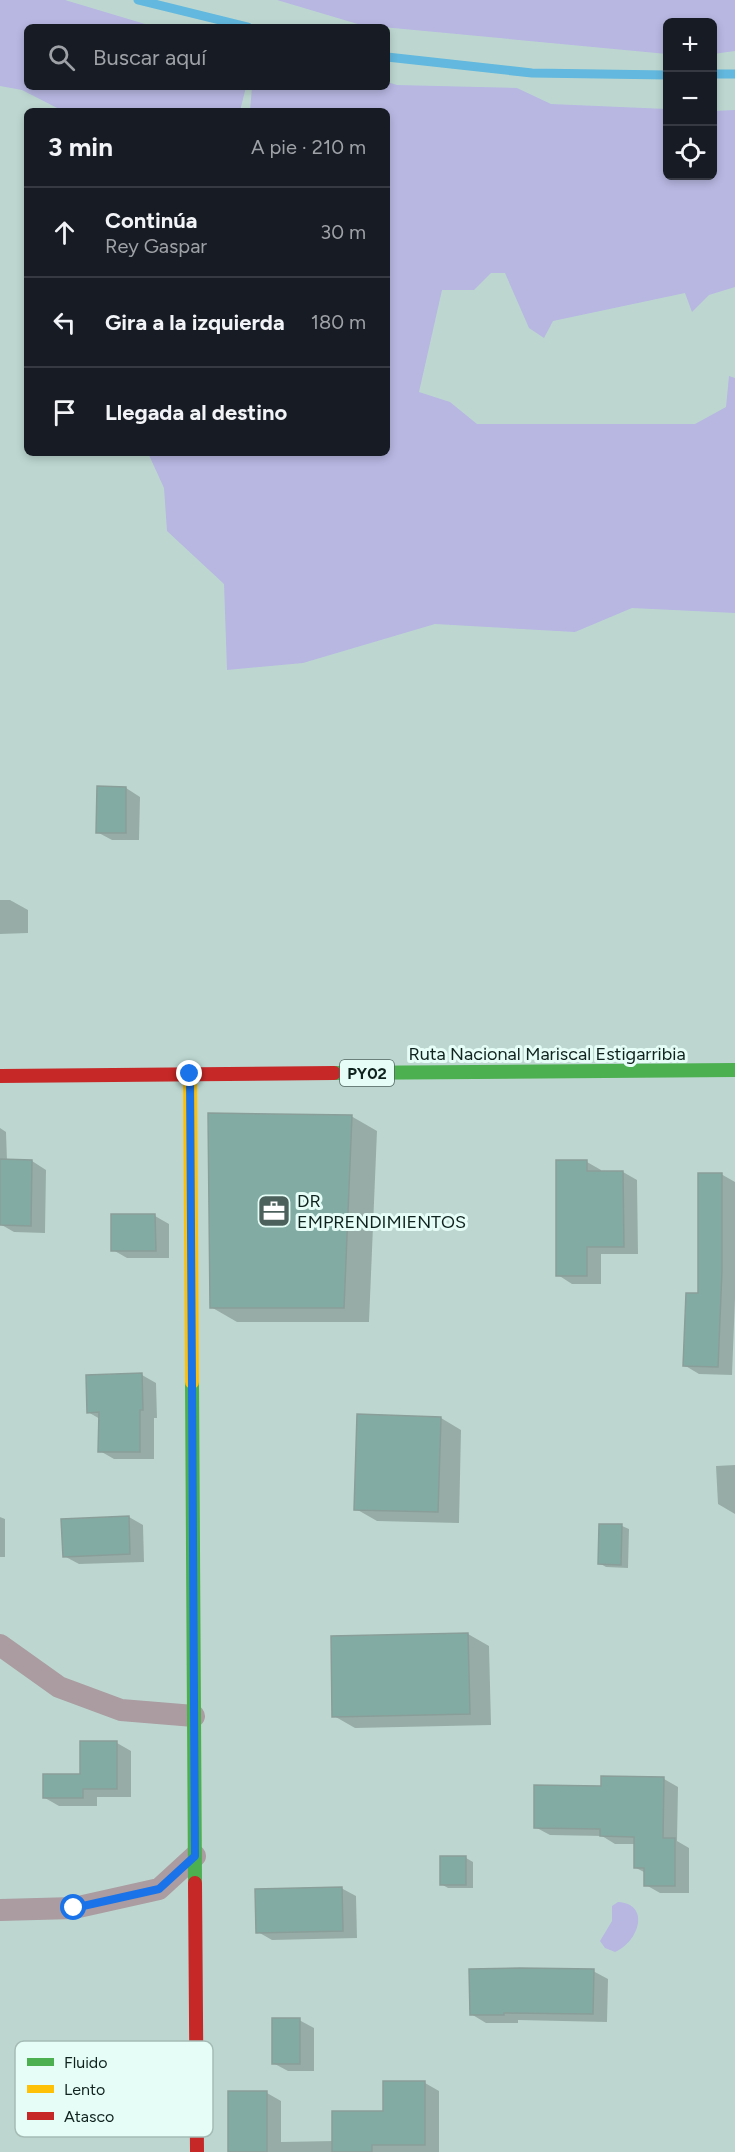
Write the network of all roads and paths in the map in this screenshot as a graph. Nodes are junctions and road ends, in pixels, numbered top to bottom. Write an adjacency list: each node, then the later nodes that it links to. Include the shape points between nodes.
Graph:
1 (735, 1070): 2 (street, Ruta Nacional Mariscal Estigarribia / PY02)
2 (190, 1074): 3 (street, Ruta Nacional Mariscal Estigarribia / PY02); 5 (street)
3 (0, 1076)
4 (0, 1645): 5 (street, via 59,1687 122,1710)
5 (194, 1716): 6 (street)
6 (195, 1856): 7 (street, via 159,1889 74,1908); 8 (street)
7 (0, 1910)
8 (196, 2041)
9 (197, 2137): 10 (street)
10 (197, 2152)

